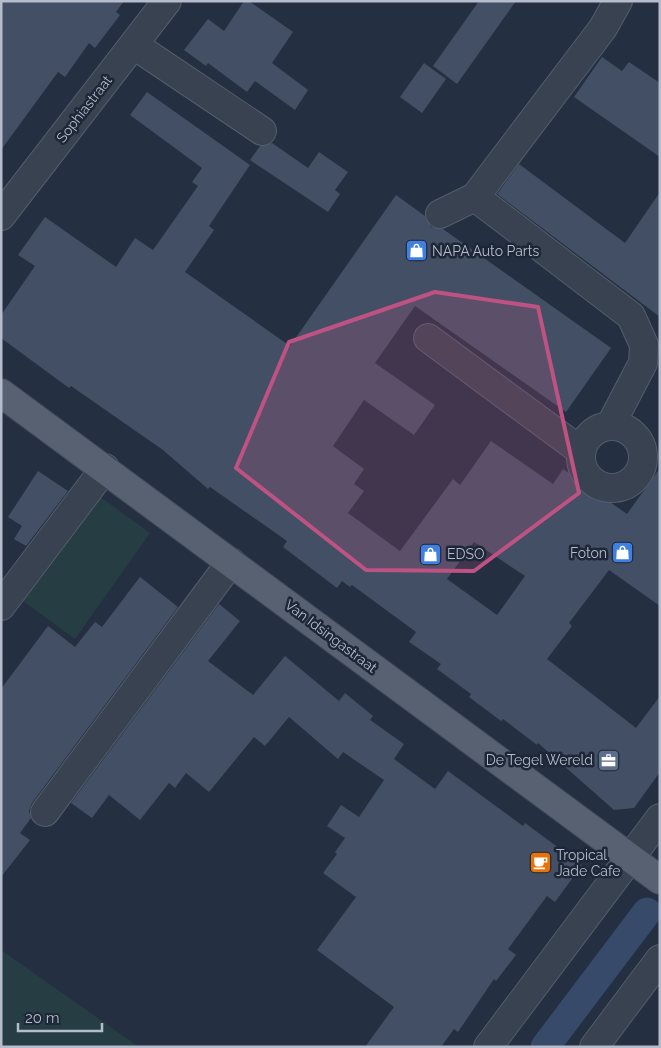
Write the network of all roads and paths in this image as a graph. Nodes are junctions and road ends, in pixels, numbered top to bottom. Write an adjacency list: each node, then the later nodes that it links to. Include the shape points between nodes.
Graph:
1 (167, 1): 3 (street, Sophiastraat)
2 (618, 1): 5 (street, via 603,28)
3 (134, 44): 4 (street); 7 (street, Sophiastraat)
4 (262, 131)
5 (475, 197): 6 (street); 10 (street, via 631,316 644,344 643,363)
6 (440, 214)
7 (1, 216)
8 (428, 338): 11 (street)
9 (1, 393): 13 (main road, Van Idsingastraat)
10 (610, 426): 11 (street, via 591,433); 12 (street, via 629,430)
11 (581, 451): 12 (street, via 583,472 590,480 609,489 630,484)
12 (651, 458)
13 (105, 468): 14 (main road, Van Idsingastraat); 15 (street)
14 (231, 562): 16 (street); 18 (main road, Van Idsingastraat)
15 (1, 606)
16 (45, 812)
17 (660, 818): 18 (street)
18 (629, 858): 19 (main road, Van Idsingastraat); 21 (street)
19 (660, 880)
20 (660, 958): 22 (street)
21 (488, 1047)
22 (594, 1047)

